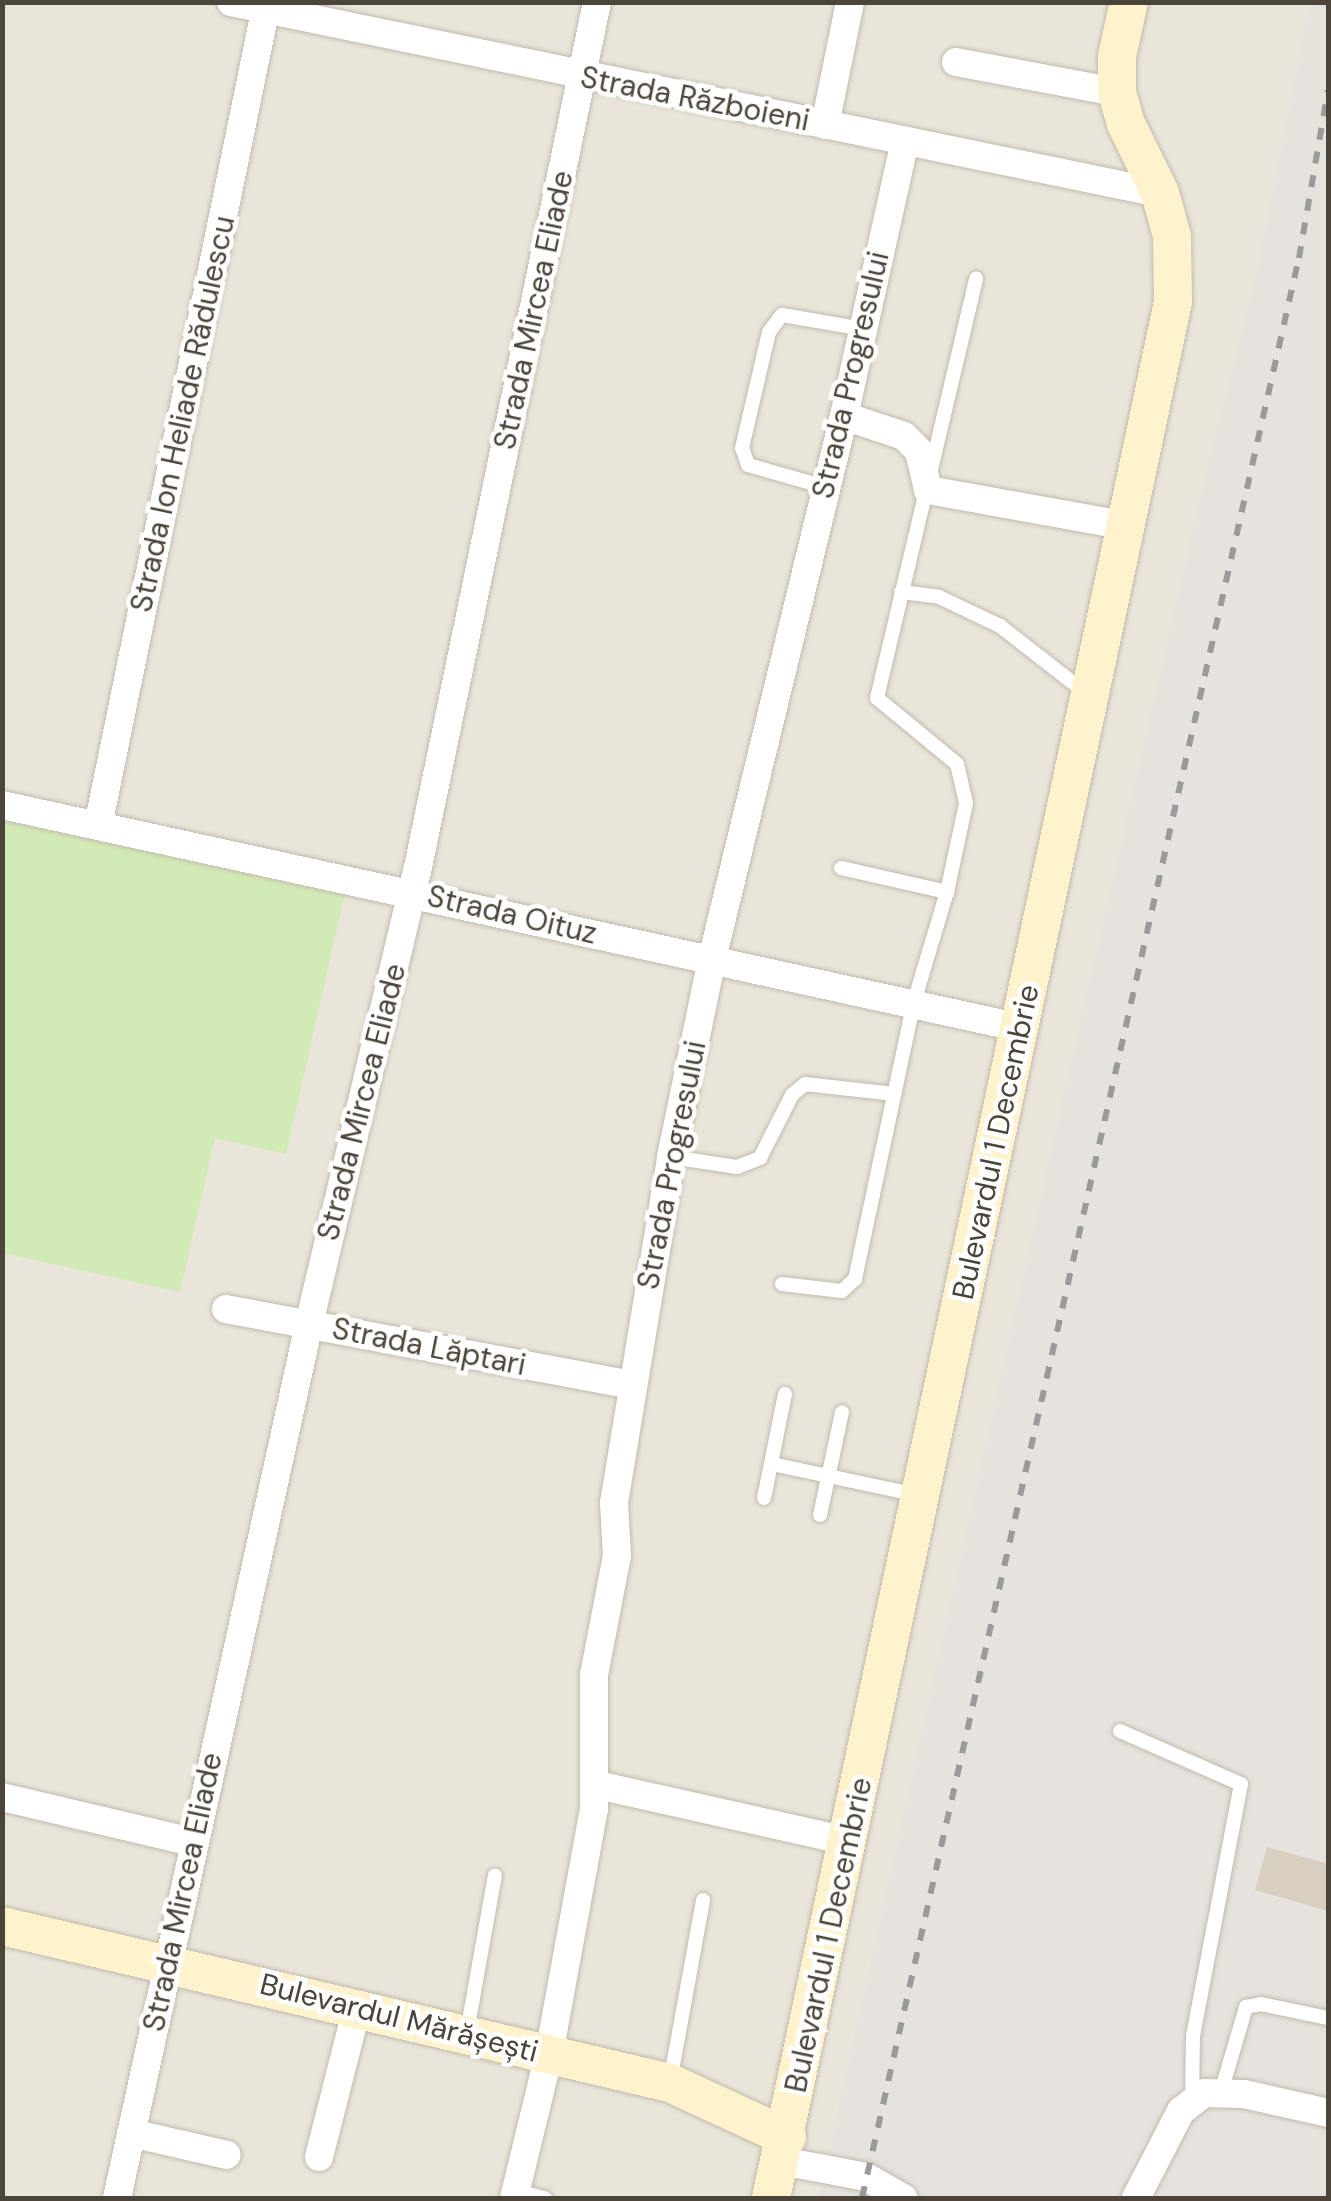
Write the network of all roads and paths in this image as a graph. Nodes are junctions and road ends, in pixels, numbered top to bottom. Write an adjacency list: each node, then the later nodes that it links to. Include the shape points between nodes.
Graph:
1 (231, 2): 5 (street, Strada Războieni)
2 (597, 2): 7 (street, Strada Mircea Eliade)
3 (850, 2): 9 (street)
4 (1129, 2): 8 (street, Bulevardul 1 Decembrie)
5 (266, 6): 7 (street, Strada Războieni); 21 (street, Strada Ion Heliade Rădulescu)
6 (956, 62): 8 (street)
7 (582, 77): 9 (street, Strada Războieni); 24 (street, Strada Mircea Eliade)
8 (1117, 92): 11 (street, Bulevardul 1 Decembrie)
9 (825, 125): 10 (street, Strada Războieni)
10 (905, 142): 11 (street, Strada Războieni); 13 (street, Strada Progresului)
11 (1160, 193): 17 (street, Bulevardul 1 Decembrie, via 1172,236 1173,302)
12 (976, 279): 16 (lane)
13 (863, 330): 14 (street, Strada Progresului); 15 (lane, via 782,316 769,332 742,448 748,465)
14 (844, 416): 15 (street, Strada Progresului); 16 (street, via 904,436 919,451)
15 (825, 487): 25 (street, Strada Progresului)
16 (928, 490): 17 (street); 18 (lane)
17 (1129, 526): 19 (street, Bulevardul 1 Decembrie)
18 (901, 592): 19 (lane, via 939,597 1000,626); 23 (lane, via 878,698 957,764 966,803)
19 (1091, 696): 27 (street, Bulevardul 1 Decembrie)
20 (2, 805): 21 (street, Strada Oituz)
21 (98, 826): 24 (street, Strada Oituz)
22 (841, 868): 23 (lane)
23 (947, 892): 26 (lane)
24 (412, 893): 25 (street, Strada Oituz); 32 (street, Strada Mircea Eliade)
25 (712, 959): 26 (street, Strada Oituz); 29 (street, Strada Progresului)
26 (913, 1004): 27 (street, Strada Oituz); 28 (lane)
27 (1021, 1028): 38 (street, Bulevardul 1 Decembrie)
28 (894, 1094): 29 (lane, via 805,1084 792,1094 760,1158 737,1167); 30 (lane, via 855,1279 842,1291)
29 (671, 1157): 33 (street, Strada Progresului)
30 (782, 1284)
31 (226, 1308): 32 (street, Strada Lăptari)
32 (308, 1324): 33 (street, Strada Lăptari); 45 (street, Strada Mircea Eliade)
33 (633, 1386): 42 (street, Strada Progresului, via 614,1503 616,1556 594,1675)
34 (786, 1394): 36 (lane)
35 (842, 1412): 37 (lane)
36 (772, 1464): 37 (lane); 39 (lane)
37 (828, 1478): 38 (lane); 40 (lane)
38 (920, 1495): 44 (street, Bulevardul 1 Decembrie)
39 (764, 1498)
40 (820, 1516)
41 (1120, 1731): 56 (lane, via 1241,1784 1194,2036)
42 (597, 1785): 44 (street); 53 (street, Strada Progresului)
43 (2, 1797): 45 (street)
44 (848, 1840): 59 (street, Bulevardul 1 Decembrie)
45 (192, 1842): 49 (street, Strada Mircea Eliade)
46 (495, 1875): 52 (lane)
47 (704, 1900): 54 (lane)
48 (2, 1926): 49 (street, Bulevardul Mărășești)
49 (168, 1962): 50 (street, Bulevardul Mărășești); 58 (street, Strada Mircea Eliade)
50 (357, 2008): 52 (street, Bulevardul Mărășești); 61 (street)
51 (1328, 2018): 55 (lane, via 1246,2007)
52 (467, 2032): 53 (street, Bulevardul Mărășești)
53 (549, 2054): 54 (street, Bulevardul Mărășești); 62 (street, Strada Progresului)
54 (670, 2083): 59 (street, Bulevardul Mărășești)
55 (1221, 2092): 56 (street); 57 (street)
56 (1192, 2099): 67 (street)
57 (1328, 2113)
58 (131, 2132): 60 (street); 63 (street, Strada Mircea Eliade)
59 (784, 2149): 65 (street, Bulevardul 1 Decembrie); 66 (street, via 866,2176)
60 (226, 2155)
61 (319, 2158)
62 (515, 2194): 64 (lane)
63 (117, 2198)
64 (545, 2198)
65 (772, 2198)
66 (903, 2198)
67 (1136, 2198)

